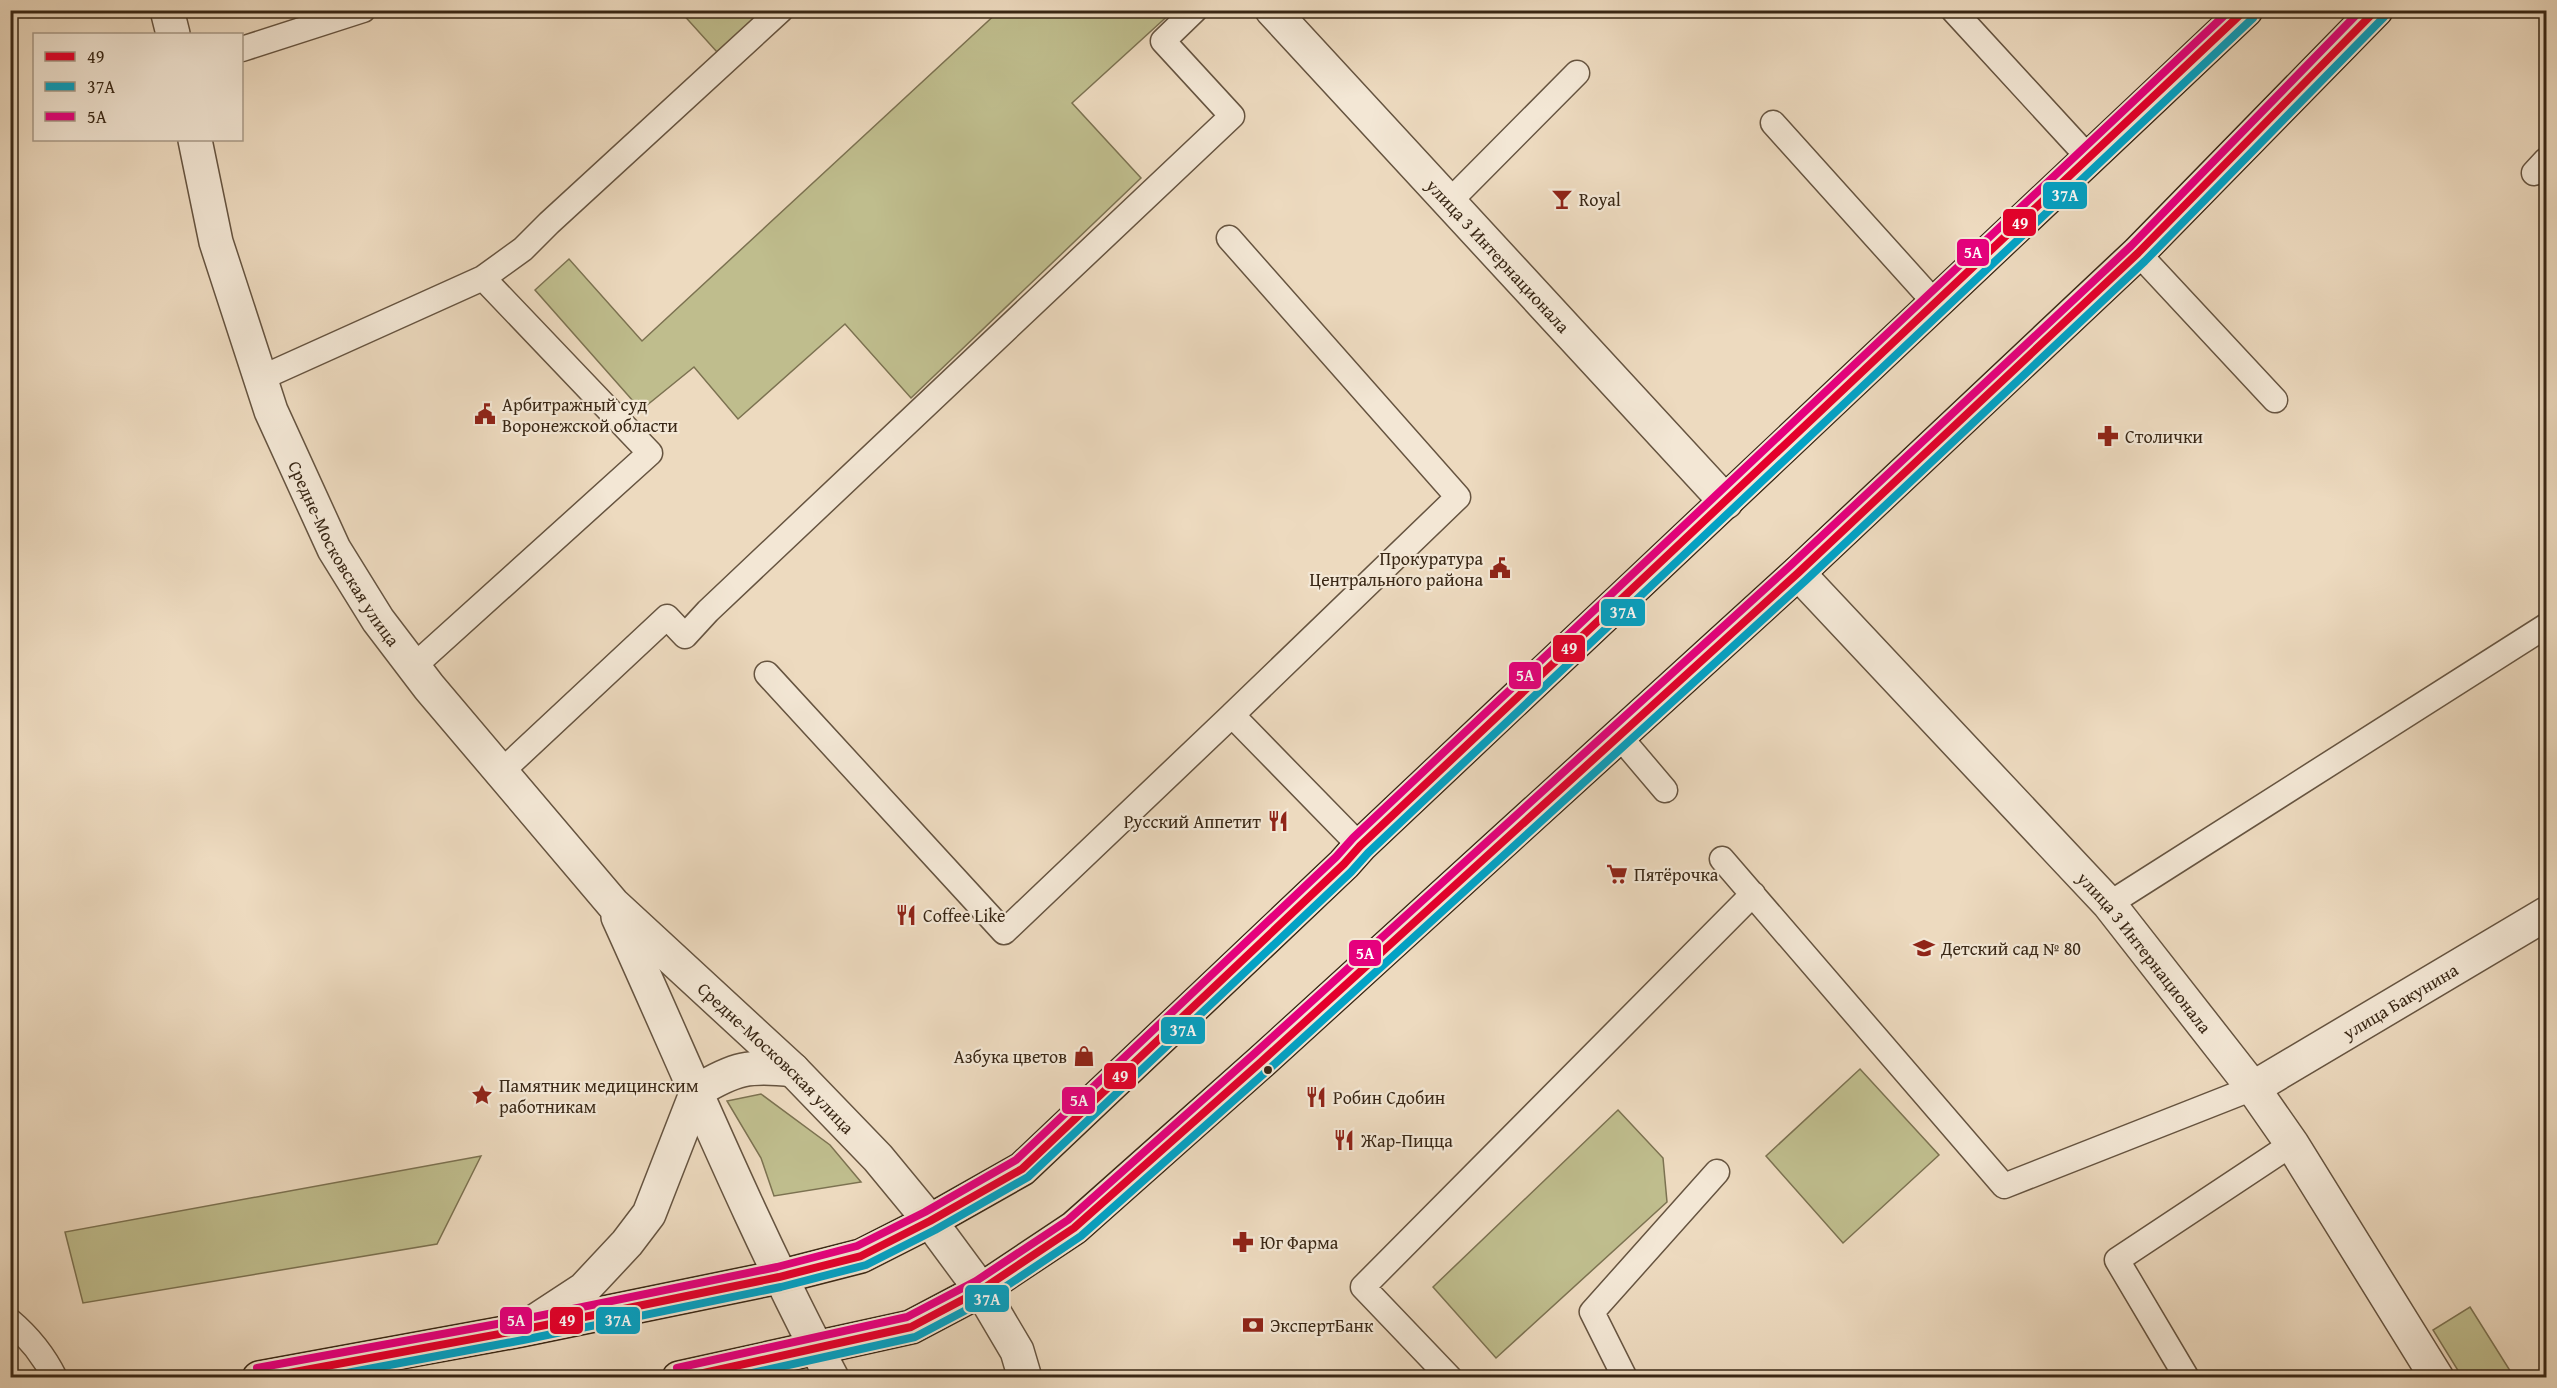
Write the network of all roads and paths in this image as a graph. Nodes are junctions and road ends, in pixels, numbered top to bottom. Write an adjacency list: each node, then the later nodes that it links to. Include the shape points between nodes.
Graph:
1 (167, 10): 9 (street)
2 (363, 10): 10 (lane)
3 (781, 10): 18 (lane, via 524,249)
4 (1195, 10): 29 (lane, via 1163,41 1232,116 1176,176 713,615 685,636 667,617)
5 (1272, 10): 15 (street, улица 3 Интернационала)
6 (1953, 10): 14 (lane)
7 (2246, 10): 14 (main road)
8 (2376, 10): 17 (main road)
9 (172, 33)
10 (243, 49)
11 (1577, 73): 15 (lane)
12 (1773, 123): 19 (lane)
13 (195, 141): 20 (street, Средне-Московская улица, via 216,243)
14 (2089, 159): 19 (main road)
15 (1449, 202): 22 (street, улица 3 Интернационала)
16 (1229, 238): 27 (lane, via 1458,497)
17 (2138, 253): 21 (lane); 23 (main road)
18 (483, 278): 20 (lane); 25 (lane, via 650,453)
19 (1936, 304): 22 (main road)
20 (260, 379): 25 (street, Средне-Московская улица, via 334,549)
21 (2275, 400)
22 (1726, 502): 31 (main road)
23 (1797, 573): 28 (main road); 35 (street, улица 3 Интернационала)
24 (2547, 626): 35 (lane)
25 (413, 667): 29 (street, Средне-Московская улица)
26 (767, 674): 27 (lane, via 1004,932)
27 (1232, 715): 31 (lane)
28 (1620, 737): 30 (lane); 44 (main road, via 1074,1228)
29 (501, 772): 34 (street, Средне-Московская улица)
30 (1665, 790)
31 (1360, 846): 42 (main road, via 1022,1169)
32 (1722, 859): 33 (lane)
33 (1753, 894): 38 (lane, via 2004,1186); 53 (lane, via 1363,1287)
34 (613, 904): 37 (street, Средне-Московская улица); 39 (street, Средне-Московская улица)
35 (2109, 904): 38 (street, улица 3 Интернационала)
36 (2547, 914): 38 (street, улица Бакунина)
37 (793, 1070): 39 (street, via 756,1066 724,1074); 42 (street, Средне-Московская улица, via 878,1158)
38 (2253, 1088): 40 (street, улица 3 Интернационала)
39 (697, 1091): 43 (street, Средне-Московская улица); 46 (street, via 650,1214 584,1289)
40 (2292, 1144): 55 (lane, via 2117,1260); 56 (street, улица 3 Интернационала)
41 (1718, 1172): 54 (lane, via 1592,1312)
42 (930, 1221): 43 (main road, via 861,1256); 44 (street, Средне-Московская улица)
43 (779, 1277): 46 (main road); 47 (street, Средне-Московская улица)
44 (981, 1290): 47 (main road, via 912,1326); 52 (street, Средне-Московская улица, via 1017,1351)
45 (10, 1321): 48 (lane, via 29,1339)
46 (521, 1330): 49 (main road)
47 (816, 1349): 50 (main road); 51 (street, Средне-Московская улица)
48 (55, 1377)
49 (259, 1377)
50 (679, 1377)
51 (832, 1377)
52 (1025, 1377)
53 (1450, 1377)
54 (1625, 1377)
55 (2187, 1377)
56 (2437, 1377)

